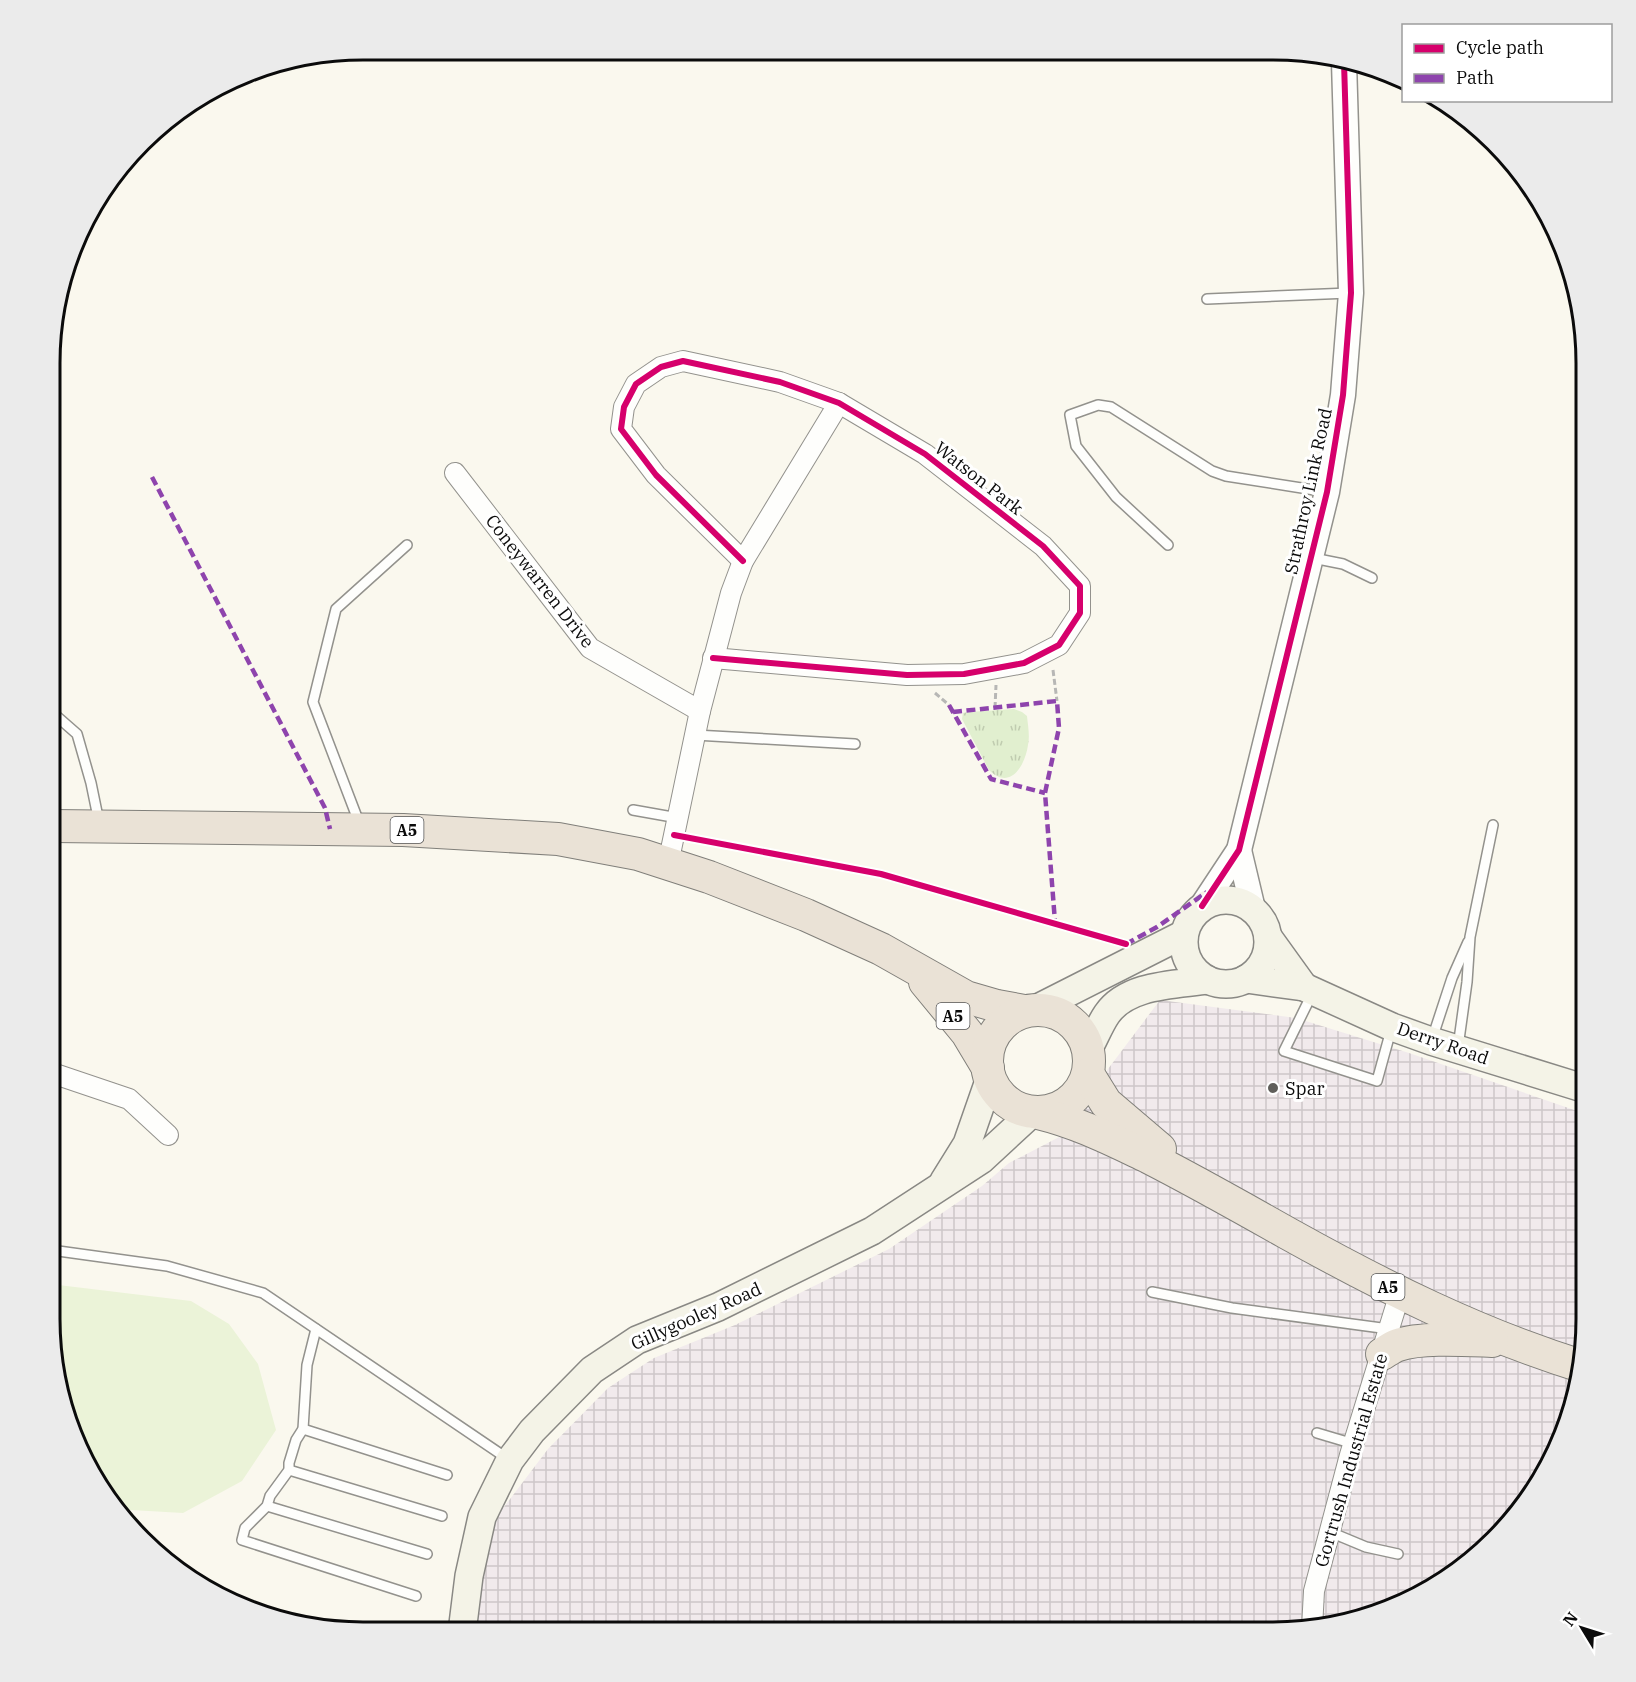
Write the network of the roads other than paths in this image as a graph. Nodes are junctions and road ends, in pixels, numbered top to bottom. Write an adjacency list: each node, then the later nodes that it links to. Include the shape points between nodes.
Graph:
1 (1344, 69): 2 (street, Strathroy Link Road)
2 (1351, 292): 3 (lane); 6 (street, Strathroy Link Road, via 1343,395)
3 (1207, 299)
4 (839, 404): 10 (street); 10 (street, Watson Park, via 780,382 683,361 661,368 636,384 624,407 621,429 656,475); 12 (street, Watson Park, via 925,454 1043,546 1080,586 1080,614 1059,645 1024,663 964,674 907,675)
5 (455, 473): 13 (street, Coneywarren Drive, via 590,648)
6 (1327, 492): 8 (lane, via 1212,471 1111,407 1098,405 1070,415 1076,446 1116,497); 9 (street, Strathroy Link Road)
7 (407, 545): 22 (lane, via 336,609 313,702)
8 (1168, 546)
9 (1311, 558): 11 (lane, via 1343,564); 23 (street, Strathroy Link Road)
10 (743, 561): 12 (street)
11 (1372, 578)
12 (713, 658): 13 (street)
13 (700, 711): 15 (street)
14 (60, 719): 21 (lane, via 76,734)
15 (695, 735): 16 (lane); 18 (street)
16 (855, 744)
17 (633, 810): 18 (lane)
18 (678, 818): 24 (street)
19 (1493, 825): 29 (lane)
20 (60, 826): 21 (highway, A5)
21 (100, 827): 22 (highway, A5)
22 (362, 830): 24 (highway, A5, via 558,839)
23 (1239, 850): 25 (street, Strathroy Link Road); 26 (street, Strathroy Link Road)
24 (668, 864): 30 (highway, A5, via 806,915)
25 (1202, 906): 26 (main road, via 1226,899); 27 (main road, via 1188,922)
26 (1253, 909): 28 (main road, via 1265,925)
27 (1184, 934): 32 (main road, via 1189,963); 34 (main road)
28 (1268, 937): 31 (main road, via 1263,962); 33 (main road)
29 (1470, 937): 36 (lane); 37 (lane)
30 (912, 968): 34 (highway, A5, via 966,997); 39 (highway, A5, via 967,1033)
31 (1246, 979): 32 (main road, via 1221,984); 33 (main road, Derry Road)
32 (1208, 980): 38 (main road, via 1148,988 1122,1000 1107,1013)
33 (1308, 989): 35 (main road, Derry Road); 35 (lane, via 1284,1051 1377,1081)
34 (1029, 1010): 38 (highway, A5, via 1057,1012 1071,1020 1082,1033); 39 (highway, A5, via 1009,1018 997,1029 989,1044)
35 (1392, 1026): 36 (main road, Derry Road)
36 (1431, 1041): 37 (main road, Derry Road)
37 (1458, 1050): 41 (main road, Derry Road)
38 (1088, 1061): 42 (highway, via 1077,1095 1053,1111); 44 (highway, A5, via 1106,1103)
39 (989, 1073): 42 (highway, A5, via 998,1093 1011,1105); 45 (main road, Gillygooley Road, via 967,1144)
40 (60, 1076): 43 (street, via 129,1099)
41 (1576, 1086)
42 (1036, 1112): 44 (highway, A5, via 1106,1136); 45 (main road, Gillygooley Road, via 981,1160)
43 (168, 1135)
44 (1205, 1186): 48 (highway, A5)
45 (940, 1187): 56 (main road, Gillygooley Road, via 872,1232 718,1307 637,1340 592,1370 532,1431)
46 (60, 1251): 49 (lane, via 167,1266 263,1293)
47 (1152, 1292): 51 (lane)
48 (1400, 1293): 50 (highway, A5); 51 (street, Gortrush Industrial Estate)
49 (316, 1329): 53 (lane, via 307,1365); 56 (lane)
50 (1508, 1341): 51 (highway, via 1450,1340 1398,1345); 52 (highway, A5)
51 (1385, 1342): 55 (street, Gortrush Industrial Estate)
52 (1572, 1363)
53 (303, 1430): 57 (lane, via 296,1440); 58 (lane)
54 (1317, 1433): 55 (lane)
55 (1354, 1444): 61 (street, Gortrush Industrial Estate)
56 (510, 1460): 66 (main road, Gillygooley Road, via 482,1517)
57 (289, 1470): 59 (lane); 60 (lane)
58 (447, 1475)
59 (267, 1506): 62 (lane); 64 (lane, via 244,1528 242,1540)
60 (442, 1516)
61 (1329, 1532): 63 (lane, via 1366,1548); 65 (street, Gortrush Industrial Estate, via 1314,1591)
62 (428, 1554)
63 (1398, 1554)
64 (416, 1596)
65 (1312, 1619)
66 (463, 1622)

